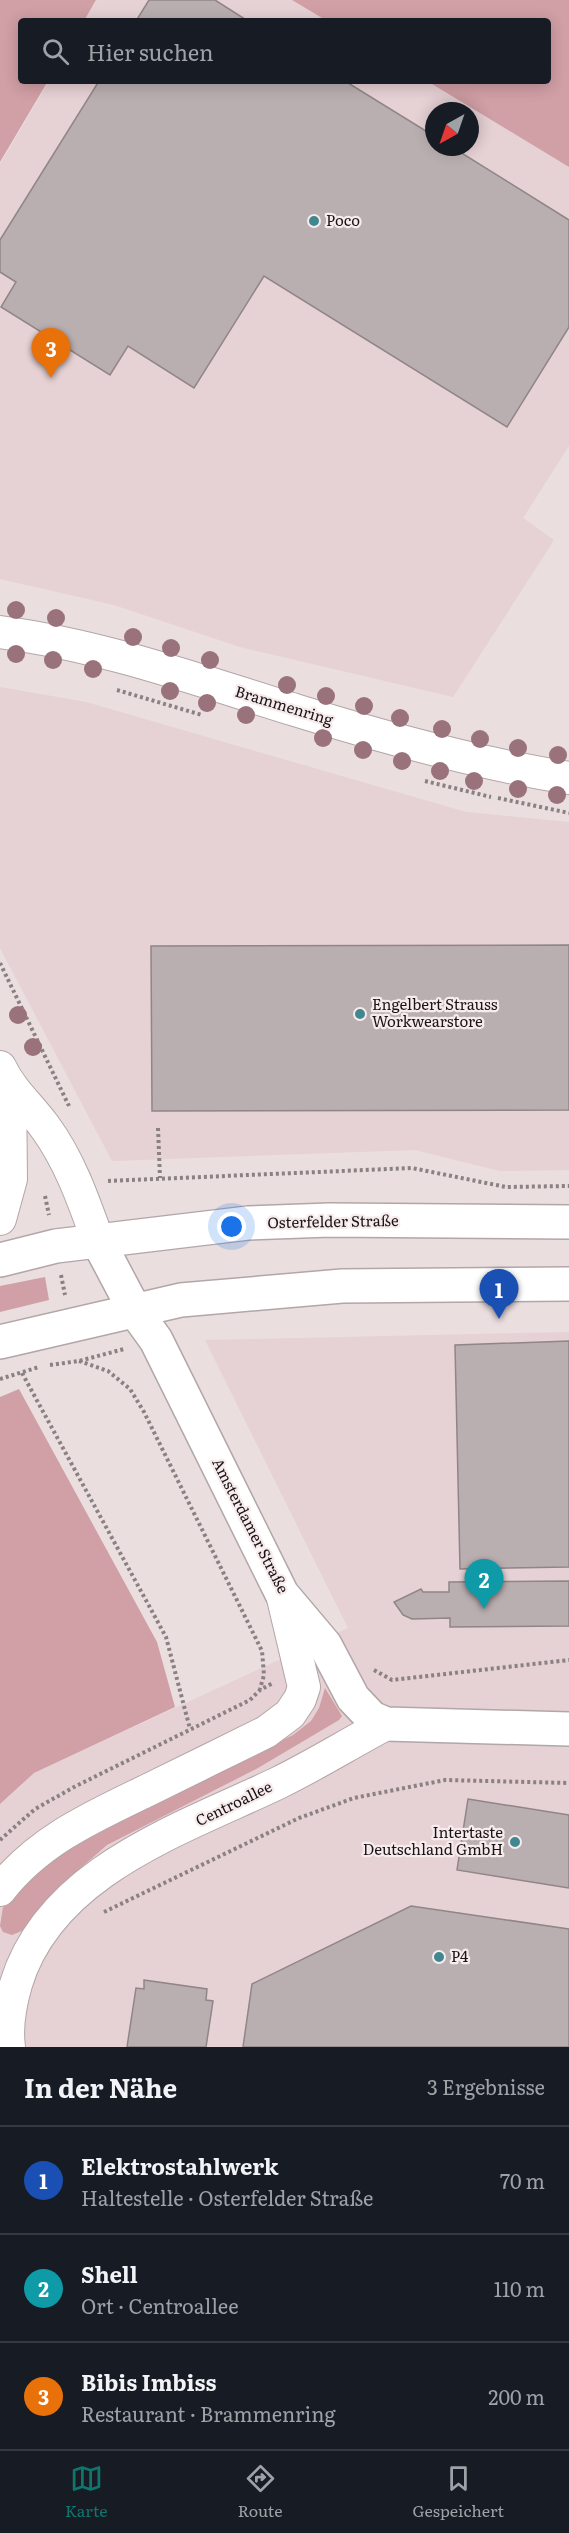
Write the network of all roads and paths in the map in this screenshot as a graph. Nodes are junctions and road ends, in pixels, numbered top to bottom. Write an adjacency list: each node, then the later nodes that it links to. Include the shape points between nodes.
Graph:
1 (0, 632): 2 (street, Brammenring, via 79,645 381,735 505,767)
2 (569, 778)
3 (0, 963): 5 (path)
4 (5, 1078): 8 (street); 11 (street, via 11,1179)
5 (75, 1117)
6 (158, 1128): 7 (path)
7 (160, 1178): 9 (path); 10 (path, via 412,1168 506,1187)
8 (92, 1179): 9 (path); 9 (path); 13 (street)
9 (110, 1180)
10 (569, 1186)
11 (0, 1219)
12 (569, 1222): 13 (main road, Osterfelder Straße, via 319,1220 248,1223)
13 (98, 1241): 14 (main road, Osterfelder Straße, via 56,1246); 16 (main road)
14 (0, 1260)
15 (569, 1284): 16 (main road, via 342,1286 181,1300)
16 (135, 1311): 17 (main road, Amsterdamer Straße); 18 (main road)
17 (156, 1340): 19 (path); 22 (main road, Amsterdamer Straße)
18 (0, 1342)
19 (79, 1361): 20 (path); 23 (path, via 108,1371 130,1389 144,1412 262,1651 264,1675)
20 (22, 1373): 21 (path); 25 (path, via 166,1637)
21 (0, 1379)
22 (282, 1594): 24 (main road, Amsterdamer Straße, via 325,1645 352,1698 372,1718); 28 (street, via 304,1681 300,1699 290,1714 266,1732 87,1819 20,1866)
23 (260, 1690)
24 (386, 1724): 26 (main road); 30 (street, Centroallee, via 107,1870 61,1908)
25 (190, 1729)
26 (569, 1729)
27 (569, 1783): 29 (path, via 445,1780 354,1798 299,1818 127,1900)
28 (0, 1890)
29 (98, 1918)
30 (10, 1972): 31 (street, Centroallee)
31 (9, 2047)

